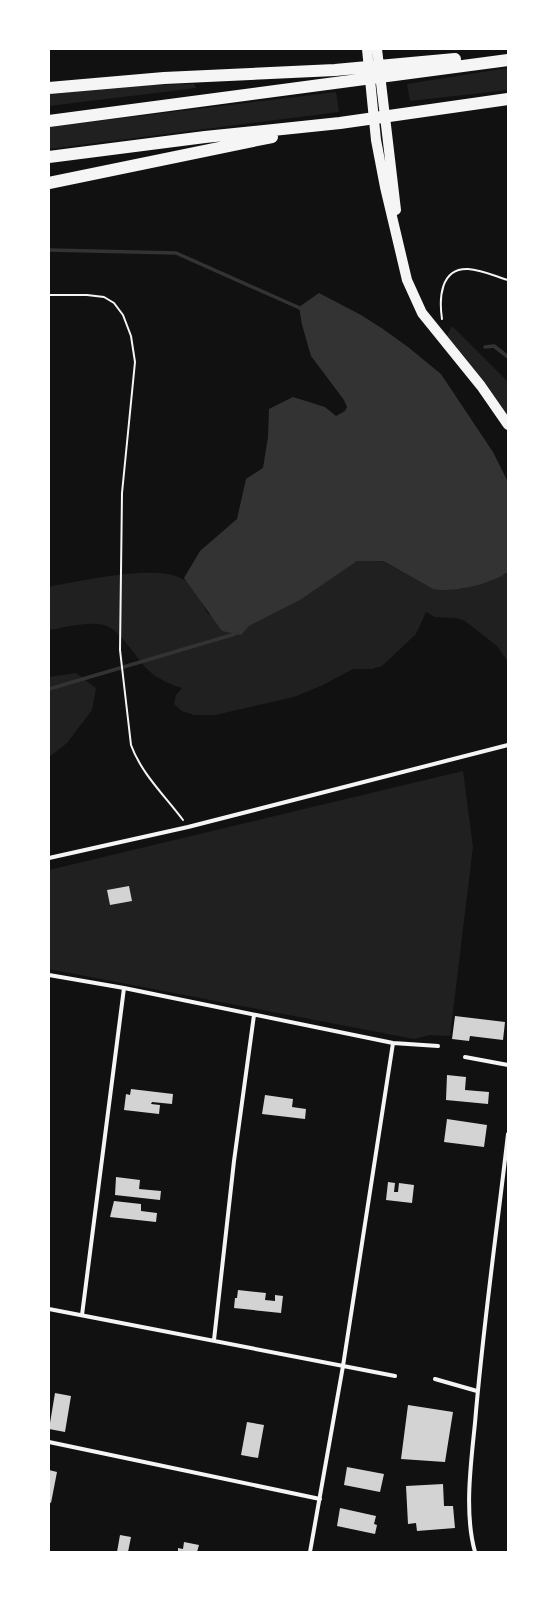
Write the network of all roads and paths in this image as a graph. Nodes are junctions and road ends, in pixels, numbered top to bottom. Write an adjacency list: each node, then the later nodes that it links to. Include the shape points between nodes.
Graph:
1 (366, 49): 12 (main road, via 376,140)
2 (377, 49): 12 (main road)
3 (508, 56): 5 (highway)
4 (508, 60): 5 (highway)
5 (412, 68): 6 (highway, via 164,78); 8 (highway, via 336,83)
6 (49, 88)
7 (508, 99): 9 (highway)
8 (49, 121)
9 (340, 123): 10 (highway); 11 (highway)
10 (49, 157)
11 (49, 183)
12 (401, 260): 15 (main road, via 422,314)
13 (508, 280): 15 (path, via 467,269 454,272 445,280 441,311)
14 (49, 295): 18 (path, via 104,297 114,303 123,315 131,336 135,362 122,493 120,650 131,745 141,767)
15 (444, 342): 16 (main road, via 481,386)
16 (508, 425)
17 (508, 745): 18 (street)
18 (188, 827): 19 (street)
19 (49, 858)
20 (49, 975): 21 (street)
21 (124, 988): 22 (street); 29 (street)
22 (254, 1015): 23 (street); 30 (street, via 234,1160)
23 (393, 1044): 24 (street); 31 (street)
24 (438, 1046)
25 (465, 1058): 26 (street)
26 (508, 1065)
27 (508, 1134): 34 (street)
28 (49, 1309): 29 (street)
29 (82, 1315): 30 (street)
30 (214, 1340): 31 (street)
31 (343, 1366): 32 (street); 36 (street)
32 (395, 1376)
33 (434, 1379): 34 (street)
34 (477, 1391): 38 (street, via 470,1510)
35 (49, 1442): 36 (street)
36 (320, 1498): 37 (street)
37 (310, 1552)
38 (475, 1552)

